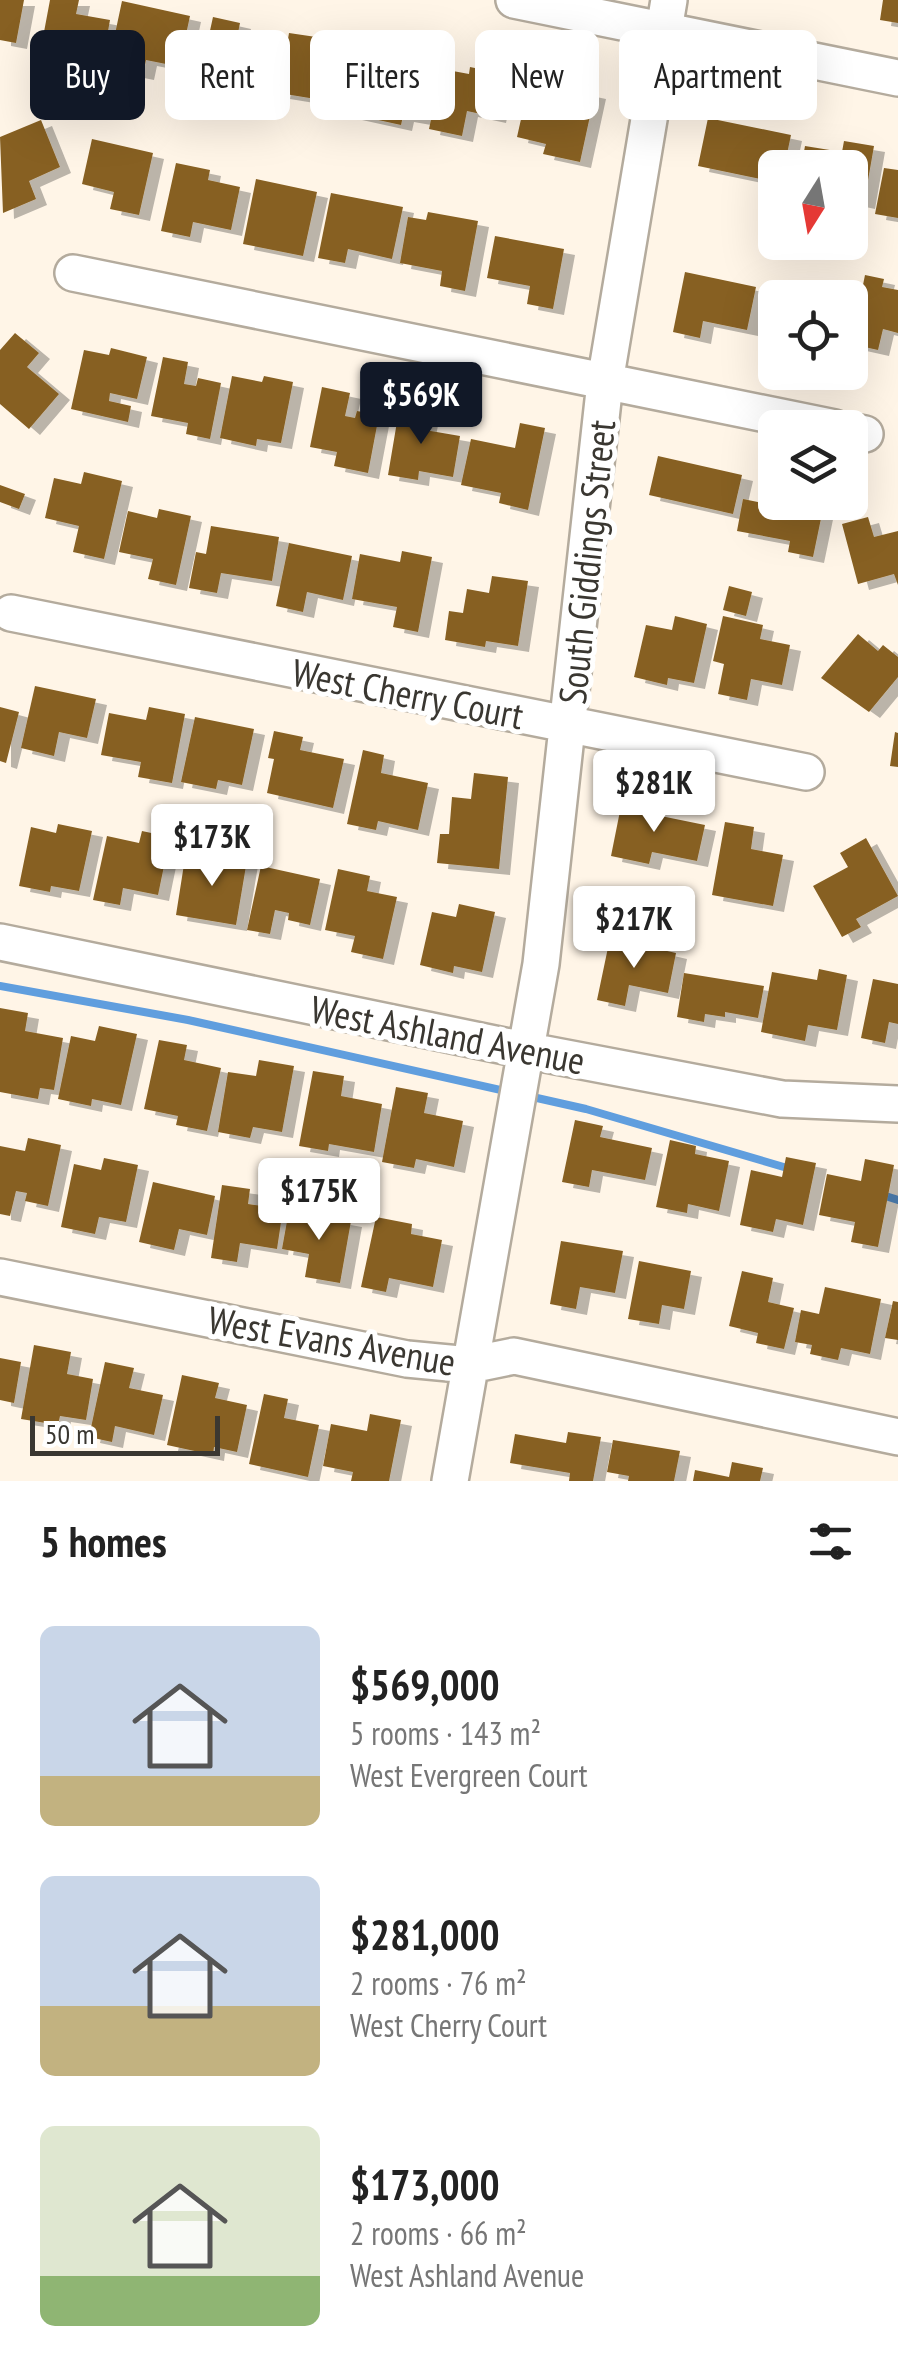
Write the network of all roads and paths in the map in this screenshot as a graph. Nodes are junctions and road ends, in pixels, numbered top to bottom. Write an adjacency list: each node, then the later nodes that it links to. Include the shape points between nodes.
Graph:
1 (514, 0): 2 (street)
2 (666, 15): 3 (street); 5 (street, South Giddings Street)
3 (898, 78)
4 (73, 274): 5 (street)
5 (605, 382): 6 (street); 8 (street, South Giddings Street)
6 (758, 413)
7 (10, 613): 8 (street, West Cherry Court)
8 (568, 725): 9 (street, West Cherry Court); 11 (street, South Giddings Street, via 541,964)
9 (806, 772)
10 (0, 942): 11 (street, West Ashland Avenue)
11 (524, 1050): 12 (street, West Ashland Avenue, via 782,1099); 14 (street, South Giddings Street)
12 (898, 1104)
13 (0, 1277): 14 (street, West Evans Avenue, via 407,1359)
14 (470, 1365): 15 (street, West Evans Avenue, via 514,1356); 16 (street, South Giddings Street)
15 (898, 1436)
16 (450, 1481)

